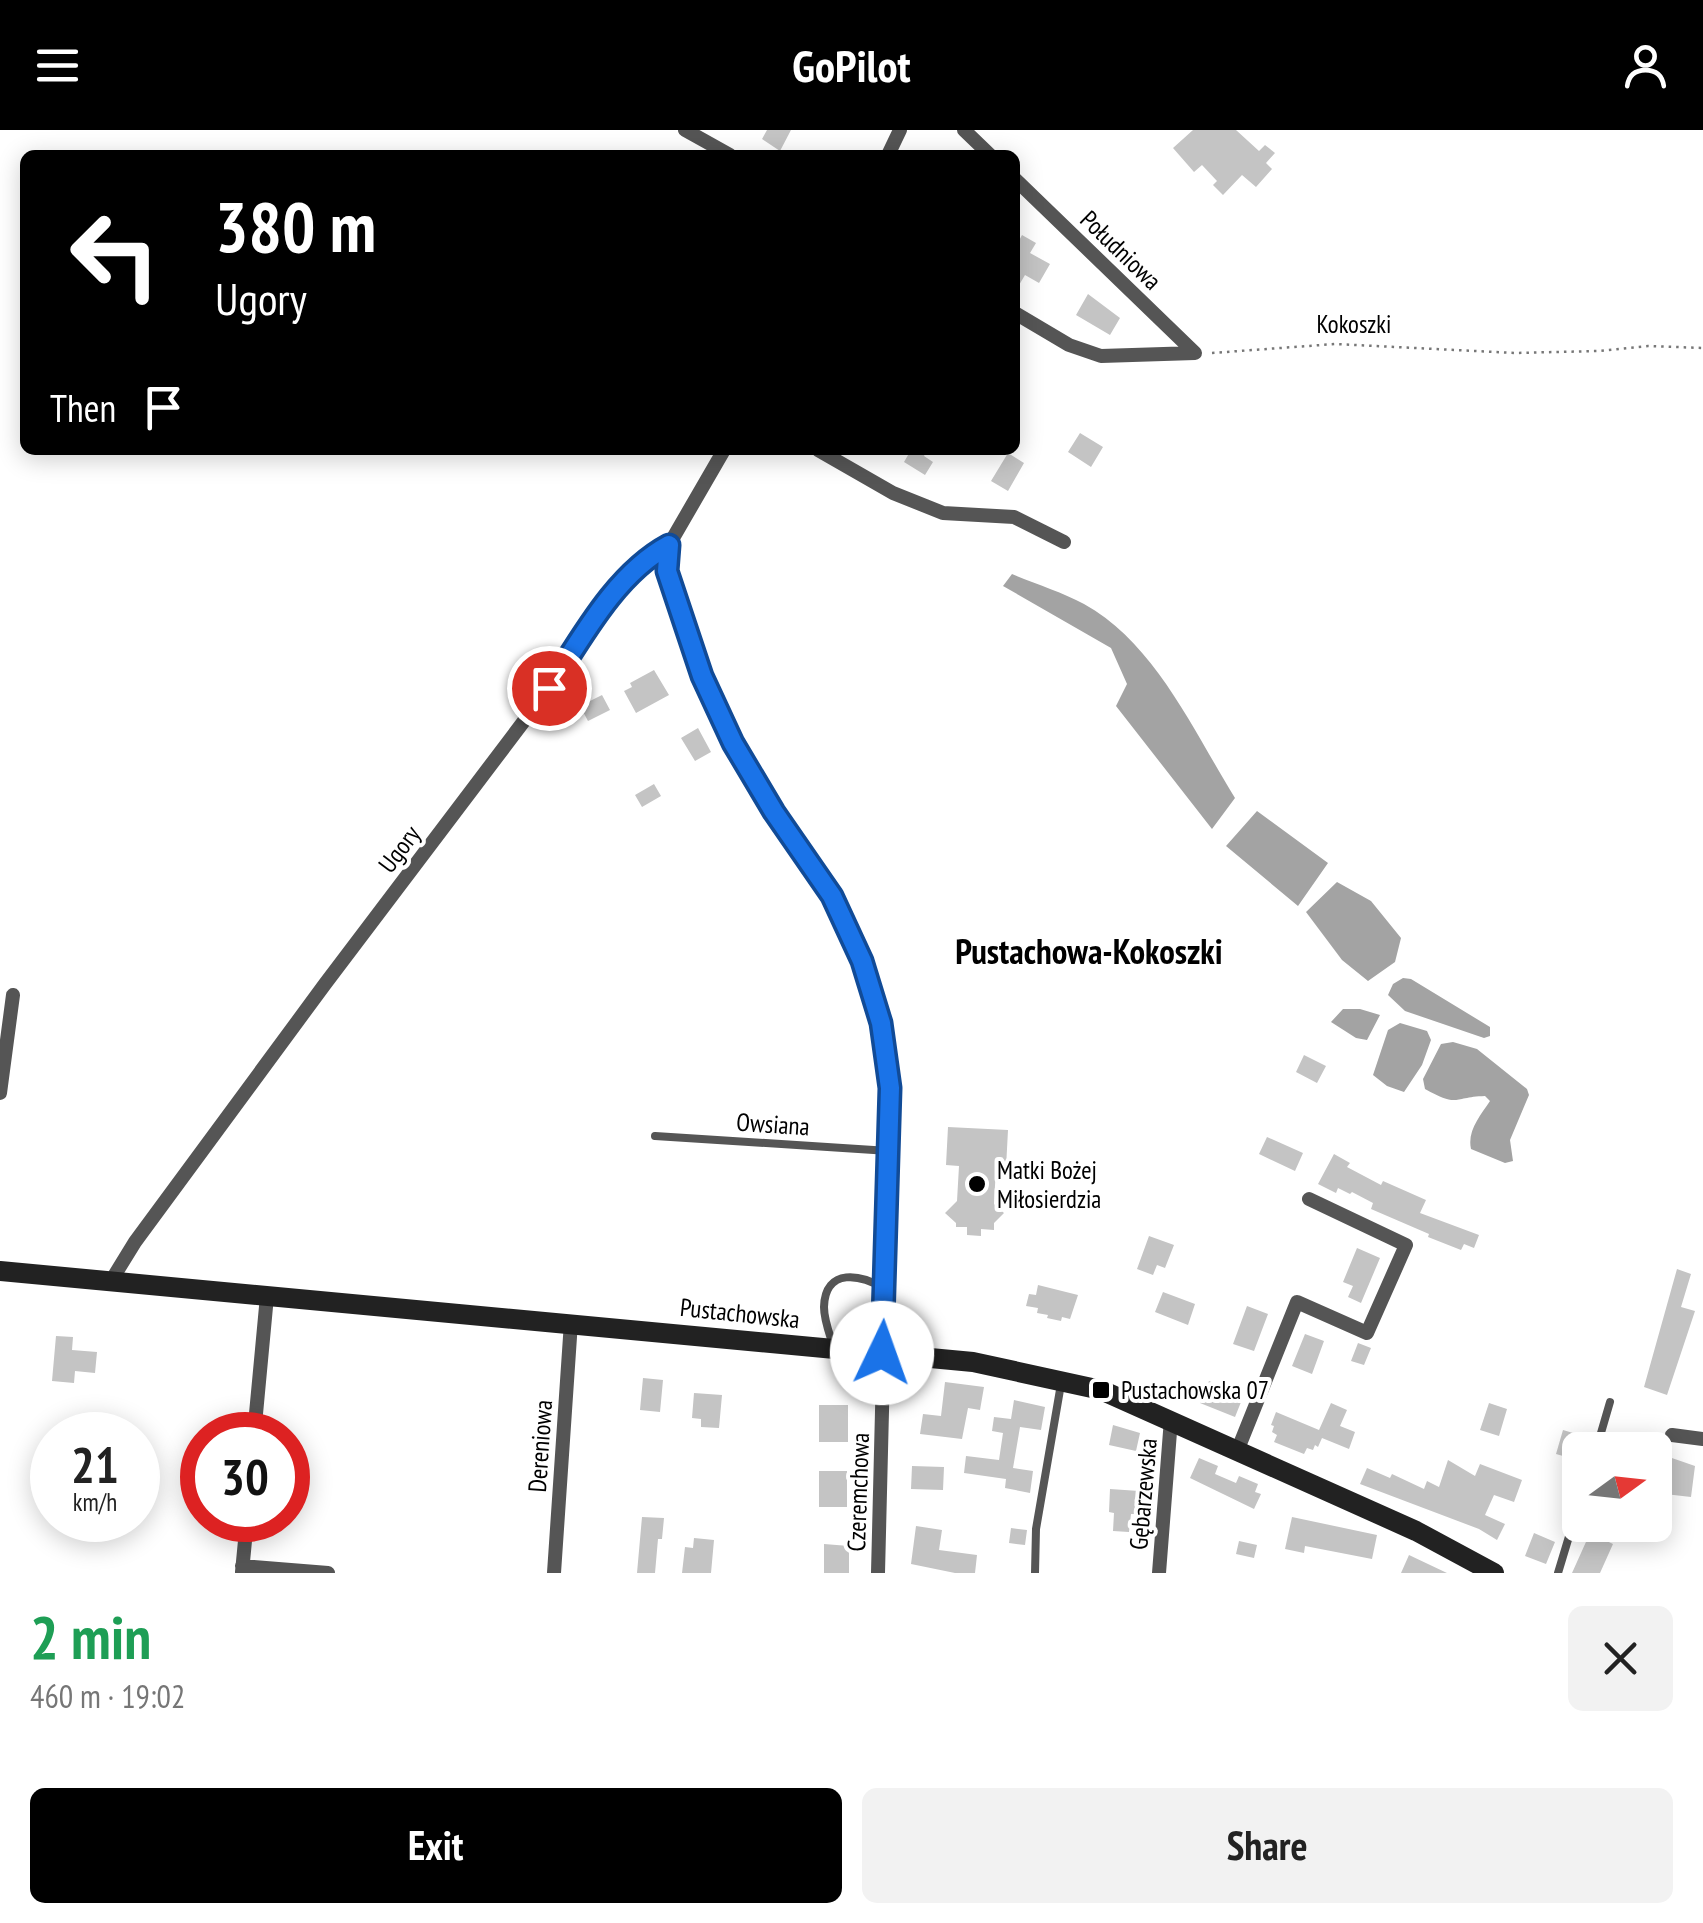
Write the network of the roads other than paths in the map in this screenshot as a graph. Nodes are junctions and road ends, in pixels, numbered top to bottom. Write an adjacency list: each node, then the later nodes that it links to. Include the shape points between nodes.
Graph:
1 (686, 130): 3 (street)
2 (964, 130): 4 (street)
3 (721, 150)
4 (985, 150)
5 (1020, 184): 6 (street, Południowa, via 1195,353 1101,356)
6 (1020, 317)
7 (721, 455): 10 (street, Ugory)
8 (827, 455): 9 (street, via 943,513 1014,517)
9 (1064, 542)
10 (669, 545): 14 (street, via 667,571 682,618 733,743 832,896 862,961 881,1023); 17 (street, Ugory, via 648,556 614,594)
11 (13, 995): 12 (street)
12 (0, 1093)
13 (655, 1136): 14 (lane, Owsiana)
14 (889, 1152): 18 (street)
15 (1309, 1199): 30 (street, via 1406,1244 1367,1333 1297,1302)
16 (0, 1271): 17 (street, Pustachowska)
17 (111, 1281): 19 (street, Pustachowska)
18 (885, 1289): 21 (lane, via 853,1276 829,1289 824,1304); 22 (street)
19 (268, 1296): 20 (street, Pustachowska); 25 (street)
20 (571, 1322): 21 (street, Pustachowska); 35 (street, Dereniowa)
21 (834, 1348): 22 (street, Pustachowska)
22 (882, 1353): 23 (street, Pustachowska); 36 (street, Czeremchowa)
23 (1061, 1380): 26 (street, Pustachowska); 37 (lane, via 1036,1529)
24 (1610, 1402): 27 (lane)
25 (256, 1412)
26 (1171, 1419): 30 (street, Pustachowska); 38 (street, Gębarzewska)
27 (1601, 1432)
28 (1672, 1435): 29 (street)
29 (1703, 1439)
30 (1238, 1450): 39 (street, Pustachowska)
31 (244, 1542): 33 (street)
32 (1567, 1542): 40 (lane)
33 (242, 1570): 34 (street)
34 (328, 1573)
35 (554, 1573)
36 (878, 1573)
37 (1036, 1573)
38 (1159, 1573)
39 (1494, 1573)
40 (1558, 1573)

